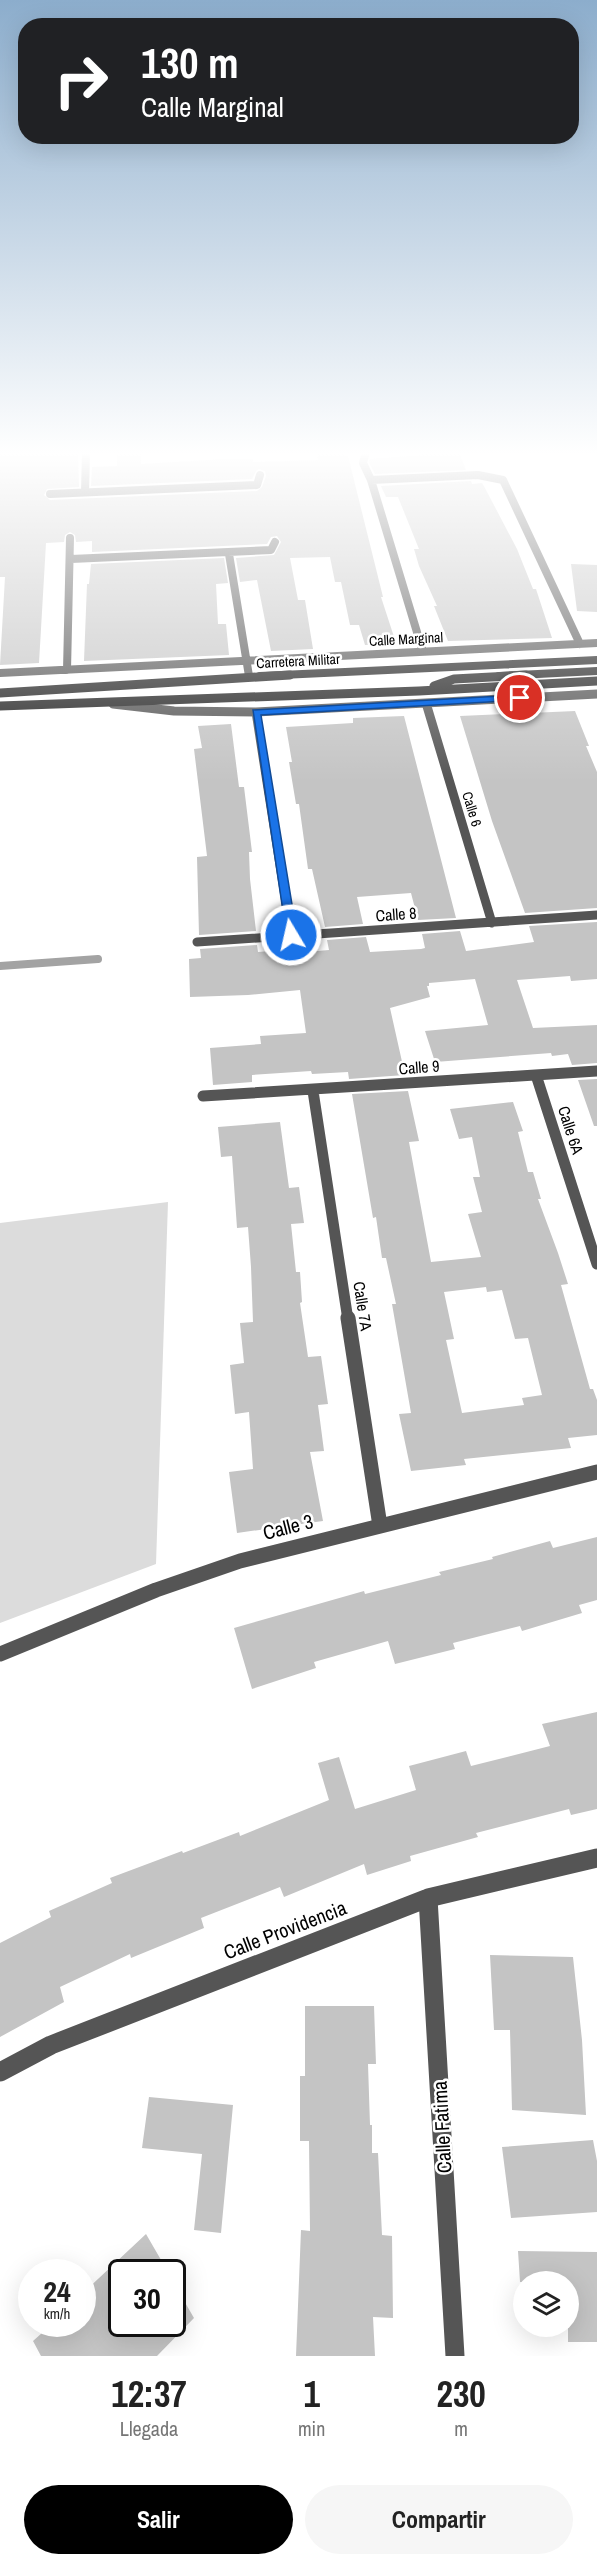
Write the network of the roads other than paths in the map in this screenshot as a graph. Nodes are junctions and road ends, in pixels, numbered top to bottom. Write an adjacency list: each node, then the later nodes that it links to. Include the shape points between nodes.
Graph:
1 (71, 562): 10 (street)
2 (230, 562): 9 (street)
3 (396, 562): 7 (street)
4 (541, 562): 5 (street)
5 (580, 644): 6 (street, Calle Marginal); 7 (street, Calle Marginal)
6 (597, 644)
7 (423, 652): 9 (street, Calle Marginal)
8 (597, 660): 13 (main road, Carretera Militar)
9 (245, 661): 10 (street, Calle Marginal); 13 (street)
10 (67, 670): 12 (street, Calle Marginal)
11 (597, 671): 15 (main road, via 454,679)
12 (0, 673)
13 (249, 677): 16 (main road, Carretera Militar)
14 (597, 681): 15 (main road)
15 (419, 691): 18 (main road)
16 (0, 693)
17 (594, 694): 19 (street); 21 (street)
18 (93, 702): 20 (main road); 22 (street, via 174,711)
19 (426, 703): 22 (street); 24 (street, Calle 6)
20 (0, 706)
21 (597, 707)
22 (256, 712): 25 (street)
23 (597, 915): 24 (street, Calle 8)
24 (492, 923): 25 (street, Calle 8)
25 (291, 935): 26 (street, Calle 8)
26 (197, 942)
27 (597, 1071): 28 (street, Calle 9)
28 (536, 1075): 29 (street, Calle 9); 31 (street, Calle 6A)
29 (313, 1091): 30 (street, Calle 9); 33 (street, Calle 7A)
30 (203, 1096)
31 (597, 1264)
32 (597, 1472): 33 (street, Calle 3)
33 (380, 1526): 34 (street, Calle 3, via 240,1561 156,1590)
34 (0, 1654)
35 (597, 1858): 36 (street, Calle Providencia)
36 (428, 1898): 37 (street, Calle Providencia, via 51,2045); 38 (street, Calle Fatima)
37 (0, 2072)
38 (455, 2356)

